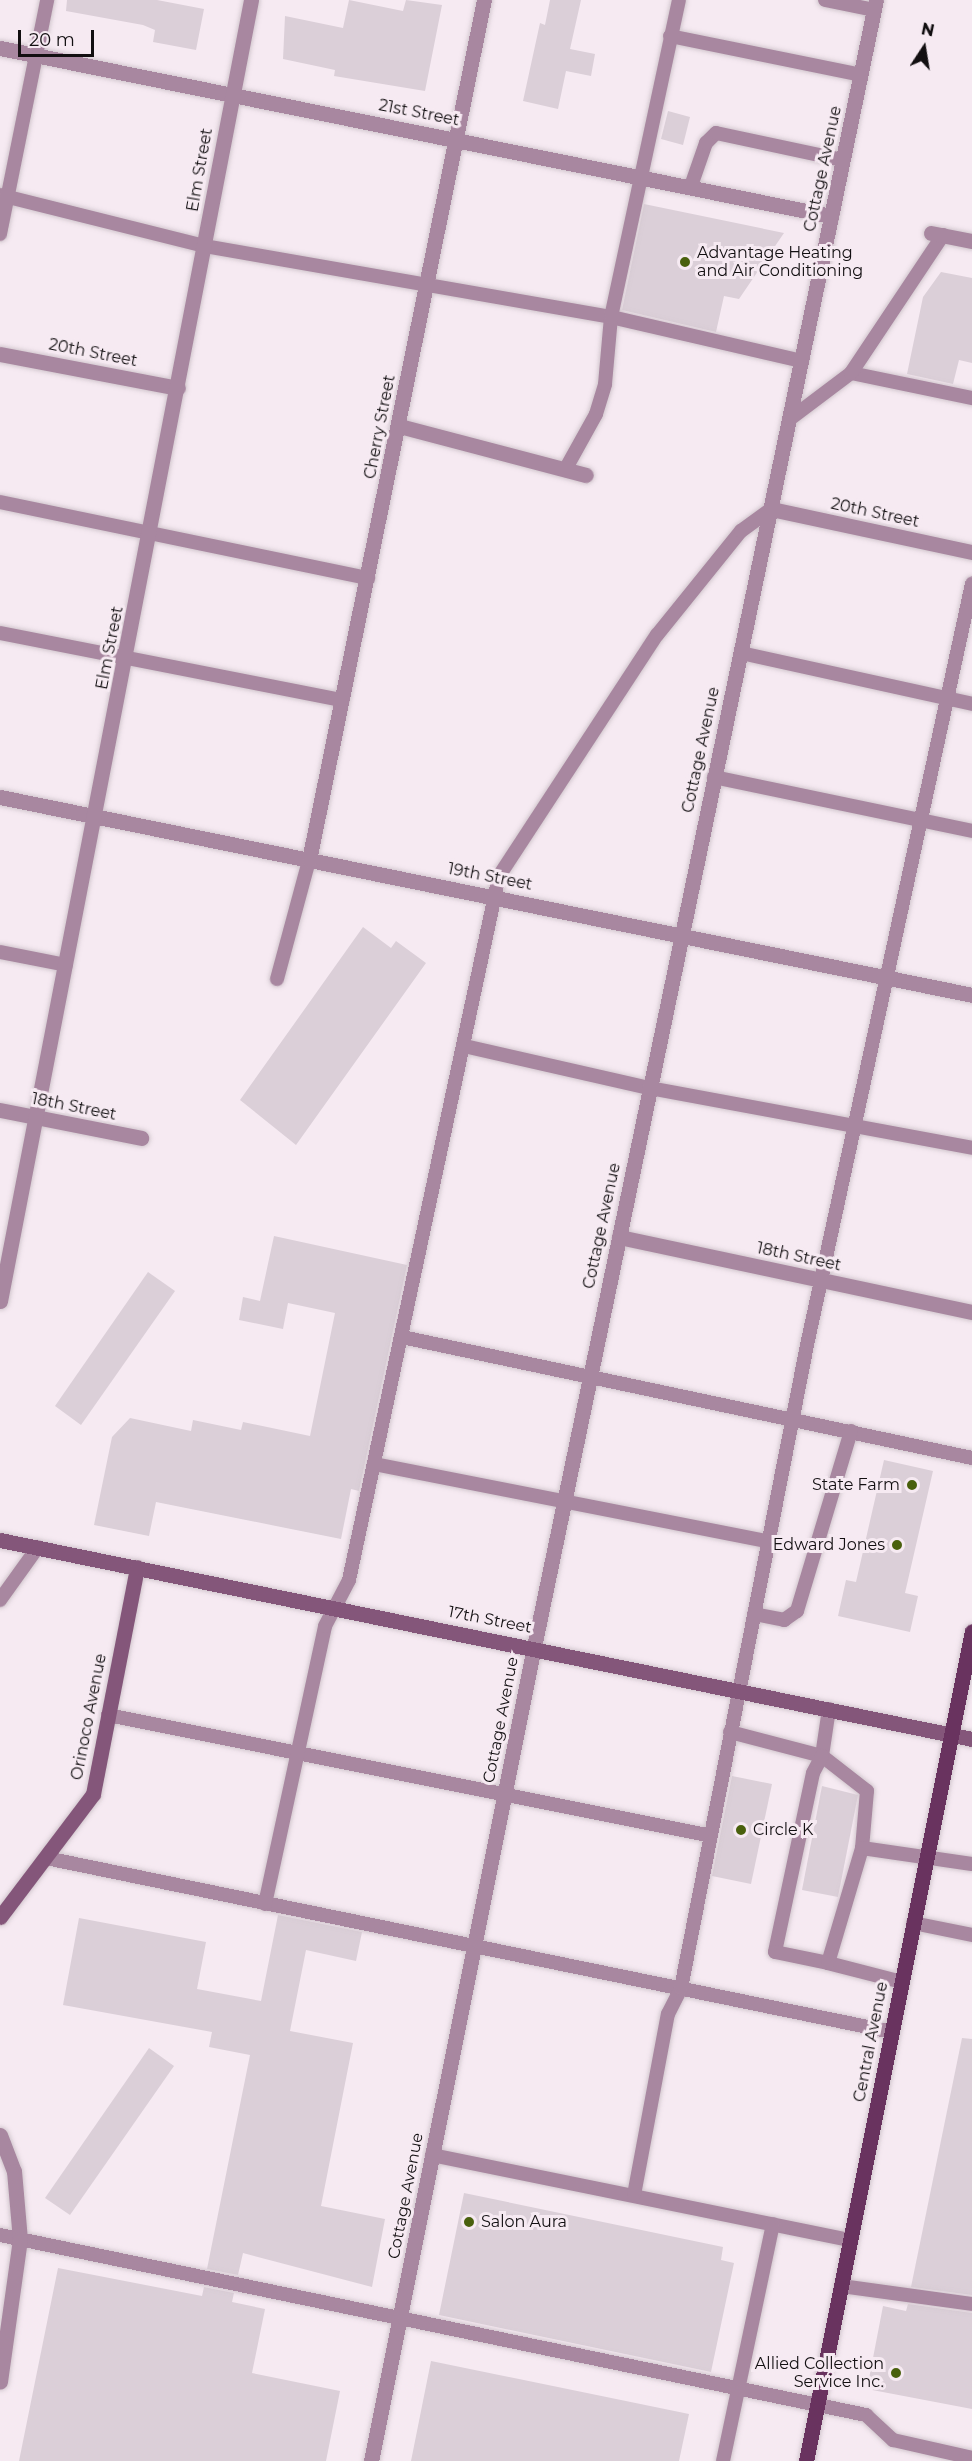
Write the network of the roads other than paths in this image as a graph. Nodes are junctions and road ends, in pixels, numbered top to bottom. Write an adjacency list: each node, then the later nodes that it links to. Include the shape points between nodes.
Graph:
1 (47, 0): 9 (lane)
2 (251, 0): 11 (street, Elm Street)
3 (484, 0): 12 (street, Cherry Street)
4 (679, 0): 7 (lane)
5 (825, 0): 6 (lane)
6 (875, 5): 10 (street, Cottage Avenue)
7 (670, 36): 10 (lane); 14 (lane)
8 (0, 48): 9 (street, 21st Street)
9 (37, 56): 11 (street, 21st Street); 16 (lane)
10 (861, 75): 13 (street, Cottage Avenue)
11 (232, 95): 12 (street, 21st Street); 21 (street, Elm Street)
12 (454, 138): 14 (street, 21st Street); 22 (street, Cherry Street)
13 (843, 160): 15 (lane, via 716,133 706,143); 17 (street, Cottage Avenue)
14 (638, 176): 15 (street, 21st Street); 23 (lane)
15 (691, 186): 17 (street, 21st Street)
16 (4, 196): 18 (lane); 21 (lane)
17 (831, 216): 25 (street, Cottage Avenue)
18 (0, 234)
19 (937, 234): 20 (street); 26 (lane)
20 (972, 241)
21 (205, 246): 22 (lane); 27 (street, Elm Street)
22 (426, 285): 23 (lane); 30 (street, Cherry Street)
23 (611, 316): 25 (lane); 31 (lane, via 606,384 596,414)
24 (0, 354): 27 (street, 20th Street)
25 (802, 361): 29 (street, Cottage Avenue)
26 (850, 373): 28 (lane); 29 (lane)
27 (178, 388): 35 (street, Elm Street)
28 (972, 398)
29 (790, 419): 34 (street, Cottage Avenue)
30 (399, 426): 31 (street); 37 (street, Cherry Street)
31 (565, 470): 32 (street)
32 (586, 475)
33 (0, 502): 35 (lane)
34 (771, 509): 36 (street, 20th Street); 40 (street, Cottage Avenue); 51 (lane, via 741,531 657,635 499,876)
35 (150, 534): 37 (lane); 41 (street, Elm Street)
36 (972, 552)
37 (368, 578): 43 (street, Cherry Street)
38 (972, 584): 42 (lane)
39 (0, 633): 41 (lane)
40 (741, 653): 42 (lane); 45 (street, Cottage Avenue)
41 (126, 659): 43 (lane); 47 (street, Elm Street)
42 (946, 699): 44 (lane); 48 (lane)
43 (342, 700): 50 (street, Cherry Street)
44 (972, 704)
45 (714, 777): 48 (lane); 52 (street, Cottage Avenue)
46 (0, 797): 47 (street, 19th Street)
47 (95, 817): 50 (street, 19th Street); 54 (street, Elm Street)
48 (920, 818): 49 (lane); 55 (lane)
49 (972, 831)
50 (309, 860): 51 (street, 19th Street); 56 (lane)
51 (496, 897): 52 (street, 19th Street); 58 (lane)
52 (681, 932): 55 (street, 19th Street); 59 (street, Cottage Avenue)
53 (0, 952): 54 (lane)
54 (66, 965): 61 (street, Elm Street)
55 (890, 977): 57 (street, 19th Street); 62 (lane)
56 (277, 979)
57 (972, 995)
58 (464, 1046): 59 (lane); 69 (lane)
59 (649, 1088): 62 (lane); 65 (street, Cottage Avenue)
60 (0, 1110): 61 (street, 18th Street)
61 (36, 1117): 63 (street, 18th Street); 67 (street, Elm Street)
62 (854, 1126): 64 (lane); 66 (lane)
63 (141, 1138)
64 (972, 1148)
65 (619, 1237): 66 (street, 18th Street); 70 (street, Cottage Avenue)
66 (824, 1281): 68 (street, 18th Street); 71 (lane)
67 (0, 1301)
68 (972, 1312)
69 (402, 1337): 70 (lane); 74 (lane)
70 (590, 1377): 71 (lane); 75 (street, Cottage Avenue)
71 (794, 1418): 72 (lane); 77 (lane)
72 (851, 1431): 73 (lane); 82 (lane, via 797,1611 784,1620)
73 (972, 1458)
74 (375, 1464): 75 (lane); 81 (lane, via 349,1580)
75 (564, 1500): 77 (lane); 84 (street, Cottage Avenue)
76 (0, 1540): 78 (street, 17th Street)
77 (768, 1541): 82 (lane)
78 (38, 1547): 79 (street, 17th Street); 80 (lane)
79 (137, 1567): 81 (street, 17th Street); 87 (street, Orinoco Avenue)
80 (0, 1600)
81 (336, 1607): 84 (street, 17th Street); 91 (lane, via 325,1626)
82 (754, 1614): 85 (lane)
83 (972, 1631): 89 (main road, Central Avenue)
84 (534, 1647): 85 (street, 17th Street); 93 (street, Cottage Avenue)
85 (739, 1690): 86 (street, 17th Street); 88 (lane)
86 (829, 1709): 89 (street, 17th Street); 92 (lane)
87 (108, 1715): 91 (lane); 97 (street, Orinoco Avenue, via 93,1794)
88 (730, 1732): 92 (lane); 94 (lane)
89 (951, 1734): 90 (street, 17th Street); 96 (main road, Central Avenue)
90 (972, 1739)
91 (300, 1756): 93 (lane); 99 (lane)
92 (822, 1756): 95 (lane, via 867,1791); 104 (lane, via 813,1773 775,1952)
93 (504, 1795): 94 (lane); 103 (street, Cottage Avenue)
94 (707, 1835): 106 (lane)
95 (862, 1848): 96 (lane); 104 (lane, via 852,1897 838,1913)
96 (927, 1855): 98 (lane); 101 (main road, Central Avenue)
97 (46, 1858): 99 (lane); 100 (street, Orinoco Avenue)
98 (972, 1864)
99 (265, 1904): 103 (lane)
100 (0, 1917)
101 (913, 1923): 102 (lane); 105 (main road, Central Avenue)
102 (972, 1935)
103 (474, 1946): 106 (lane); 109 (street, Cottage Avenue)
104 (828, 1963): 105 (lane)
105 (902, 1982): 107 (main road, Central Avenue)
106 (681, 1988): 107 (lane); 110 (lane, via 668,2014)
107 (892, 2032): 114 (main road, Central Avenue)
108 (0, 2134): 113 (street, via 14,2171)
109 (432, 2155): 110 (lane); 117 (street, Cottage Avenue)
110 (634, 2195): 111 (lane)
111 (773, 2224): 114 (lane); 119 (lane)
112 (0, 2235): 113 (lane)
113 (20, 2240): 117 (lane); 118 (street)
114 (850, 2240): 115 (main road, Central Avenue)
115 (841, 2286): 116 (lane); 120 (main road, Central Avenue)
116 (972, 2304)
117 (400, 2317): 119 (lane); 122 (street, Cottage Avenue)
118 (0, 2382)
119 (739, 2388): 120 (lane); 123 (lane)
120 (817, 2405): 121 (lane, via 866,2415 893,2440); 124 (main road, Central Avenue)
121 (972, 2458)
122 (371, 2461)
123 (723, 2461)
124 (806, 2461)

